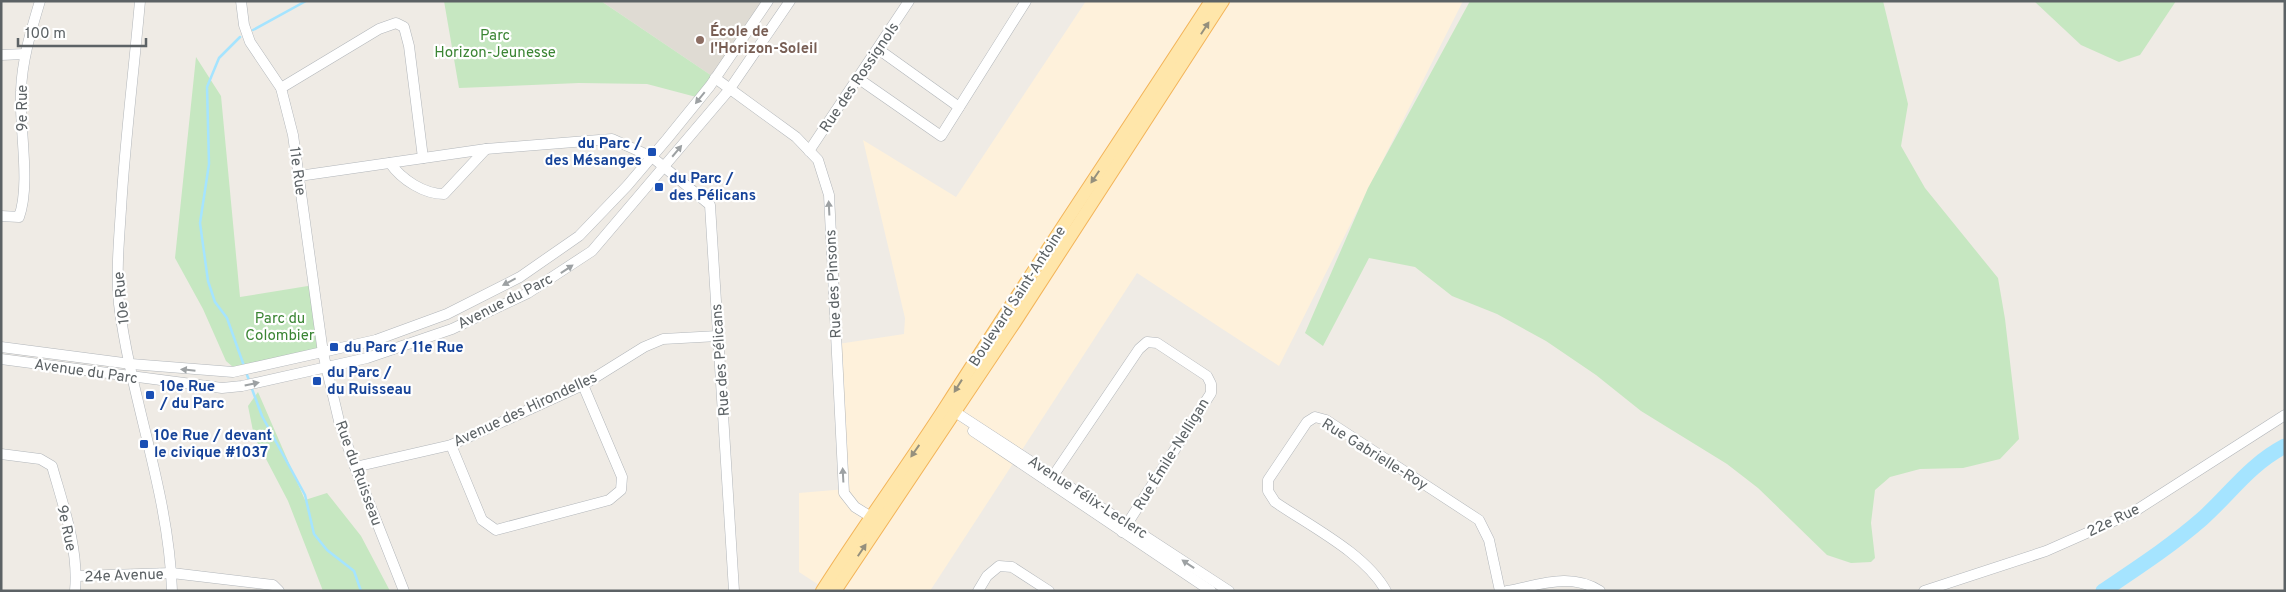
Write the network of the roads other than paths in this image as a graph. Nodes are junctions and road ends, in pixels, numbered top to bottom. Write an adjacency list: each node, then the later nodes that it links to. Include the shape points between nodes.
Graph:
1 (40, 1): 12 (street, 9e Rue)
2 (140, 1): 31 (street, 10e Rue, via 118,264 120,304)
3 (242, 1): 16 (street, 11e Rue, via 244,25 250,42)
4 (790, 1): 10 (street, Avenue du Parc)
5 (909, 1): 11 (street, Rue des Rossignols)
6 (1026, 1): 18 (street)
7 (1211, 1): 35 (main road, Boulevard Saint-Antoine, one-way to 35, via 1002,316)
8 (1223, 1): 35 (main road, Boulevard Saint-Antoine, one-way to 8)
9 (767, 3): 10 (street, Avenue du Parc); 14 (street, Avenue du Parc)
10 (780, 17): 17 (street, Avenue du Parc)
11 (878, 49): 15 (street, Rue des Rossignols); 18 (street)
12 (25, 54): 13 (street); 26 (street, 9e Rue, via 21,91 22,209 19,217)
13 (1, 55)
14 (715, 78): 17 (street, Rue des Pinsons); 21 (street, Avenue du Parc, one-way to 21)
15 (859, 79): 18 (street, via 941,136); 20 (street, Rue des Rossignols)
16 (281, 88): 22 (street, via 396,23 404,27 409,46); 25 (street, 11e Rue)
17 (729, 90): 20 (street, Rue des Pinsons, via 796,138); 24 (street, Avenue du Parc, one-way to 17)
18 (959, 107)
19 (486, 149): 21 (street, Rue des Pélicans, via 612,139); 22 (street, Rue des Pélicans); 23 (street, via 444,194 432,194 398,175)
20 (810, 152): 41 (street, Rue des Pinsons, one-way to 20, via 855,507 844,493 829,195 818,160)
21 (652, 157): 24 (street, Rue des Pélicans); 29 (street, Avenue du Parc, one-way to 29, via 579,236 520,277 447,314 376,340)
22 (423, 158): 23 (street, Rue des Pélicans)
23 (390, 163): 25 (street, Rue des Pélicans)
24 (664, 166): 27 (street, Rue des Pélicans, via 710,206); 32 (street, Avenue du Parc, one-way to 24, via 411,344 482,316 528,293 592,251)
25 (299, 176): 29 (street, 11e Rue)
26 (1, 216)
27 (718, 336): 34 (street, Avenue des Hirondelles, via 663,339 644,347); 50 (street, Rue des Pélicans)
28 (1, 347): 31 (street, Avenue du Parc)
29 (323, 353): 31 (street, Avenue du Parc, one-way to 31, via 227,373); 32 (street, Rue du Ruisseau)
30 (1, 359): 33 (street, Avenue du Parc)
31 (131, 364): 33 (street, 10e Rue)
32 (327, 368): 33 (street, Avenue du Parc, one-way to 32, via 222,388); 39 (street, Rue du Ruisseau, via 339,421)
33 (134, 377): 43 (street, 10e Rue, via 169,536)
34 (583, 385): 37 (street, Avenue des Hirondelles); 37 (street, via 622,477 621,490 609,500 496,530 482,520)
35 (948, 411): 40 (street, Avenue Félix-Leclerc); 41 (main road, Boulevard Saint-Antoine)
36 (2285, 414): 60 (street, 22e Rue, via 2132,513 2046,551)
37 (451, 445): 39 (street, Avenue des Hirondelles)
38 (1, 454): 44 (street, 9e Rue, via 40,459 52,466 68,522)
39 (355, 468): 49 (street, Rue du Ruisseau)
40 (1051, 478): 42 (street, Avenue Félix-Leclerc); 42 (street, Rue Émile-Nelligan, via 1147,342 1157,343 1207,376 1211,393)
41 (875, 520): 51 (main road, Boulevard Saint-Antoine); 52 (main road, Boulevard Saint-Antoine, one-way to 41)
42 (1125, 527): 45 (street, Avenue Félix-Leclerc)
43 (172, 573): 44 (street, 24e Avenue); 47 (street, 10e Rue); 48 (street, via 273,585)
44 (77, 576): 46 (street, 9e Rue)
45 (1207, 587): 55 (street, Avenue Félix-Leclerc)
46 (75, 591)
47 (172, 591)
48 (279, 591)
49 (404, 591)
50 (734, 591)
51 (822, 591)
52 (835, 591)
53 (978, 591): 54 (street, via 987,576 999,566 1012,567)
54 (1050, 591)
55 (1229, 591)
56 (1386, 591): 57 (street, Rue Gabrielle-Roy, via 1365,563 1275,502 1268,491 1268,480 1307,422 1315,417 1326,420 1479,520 1489,540)
57 (1500, 591)
58 (1507, 591): 59 (street, via 1577,580)
59 (1600, 591)
60 (1924, 591)

